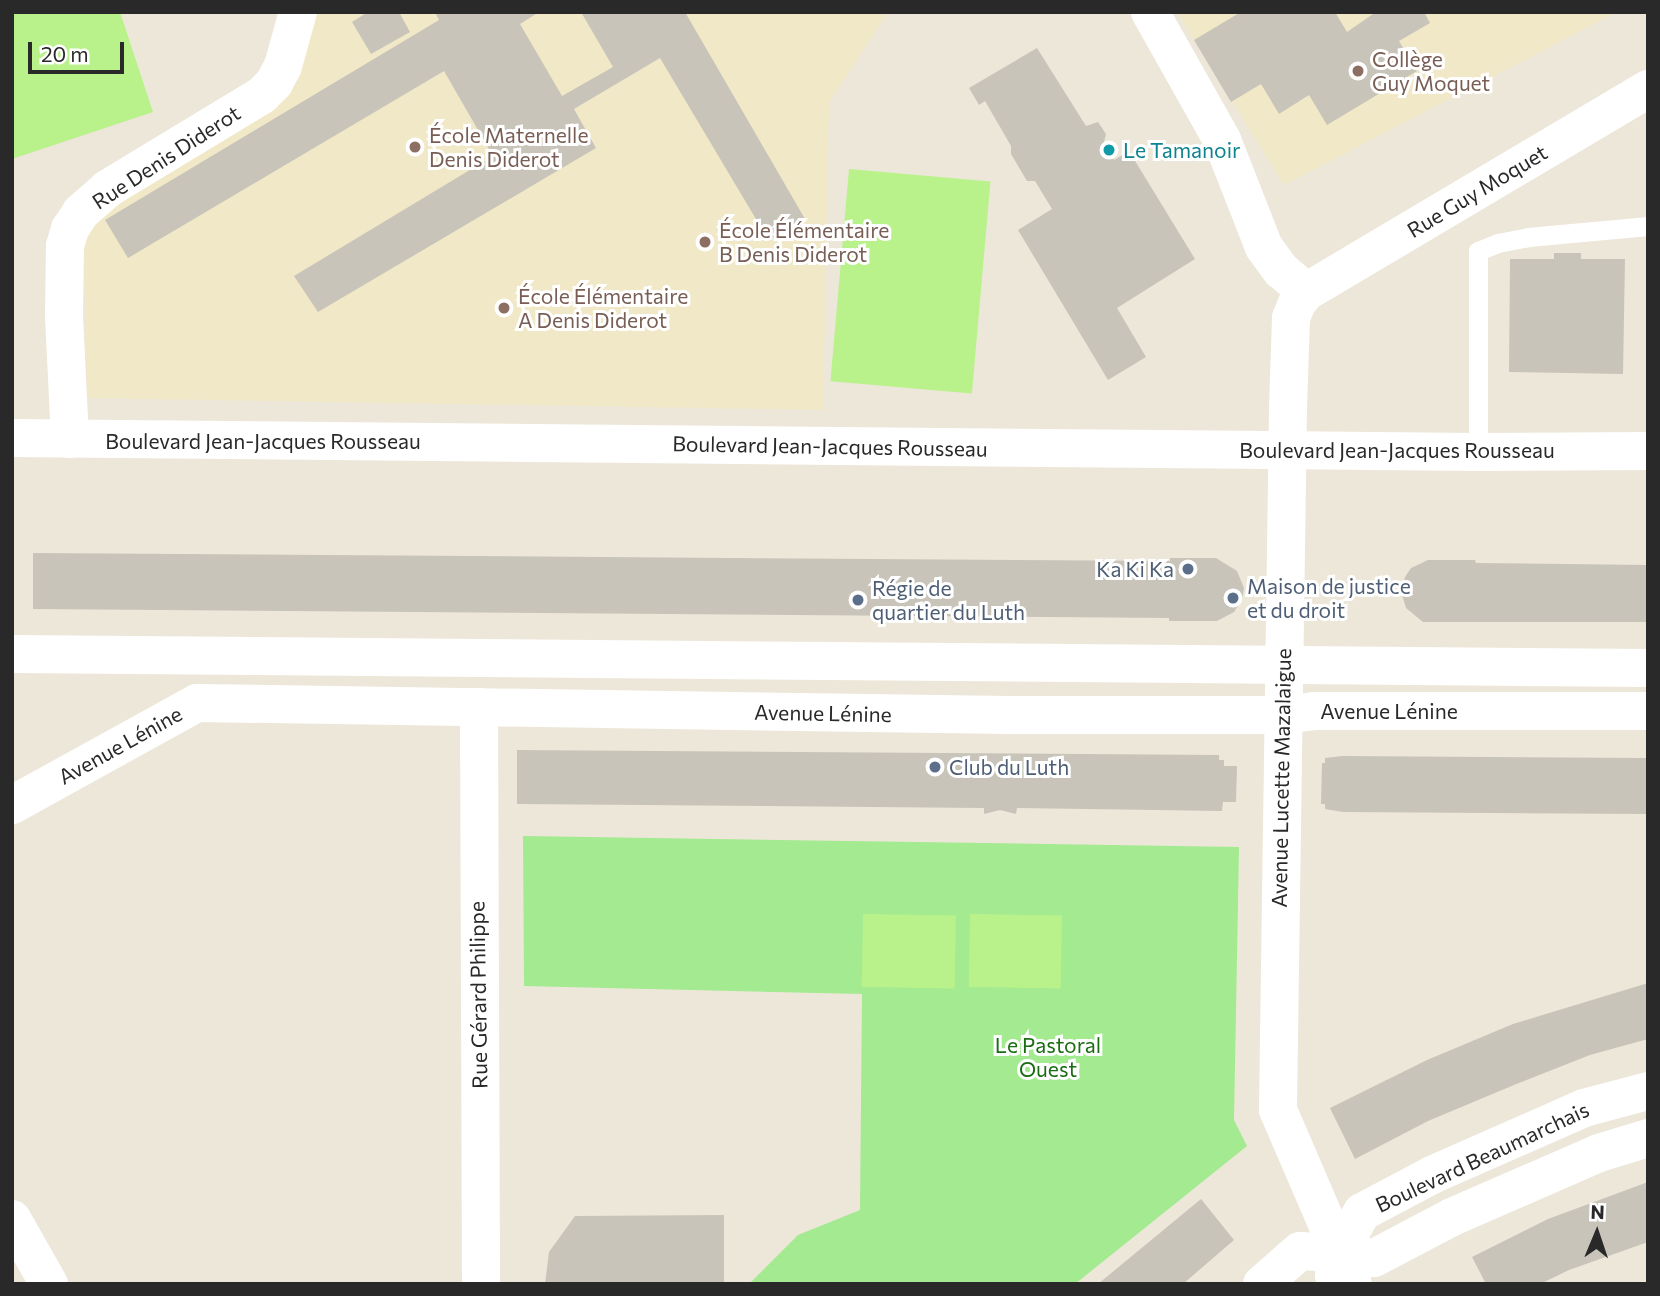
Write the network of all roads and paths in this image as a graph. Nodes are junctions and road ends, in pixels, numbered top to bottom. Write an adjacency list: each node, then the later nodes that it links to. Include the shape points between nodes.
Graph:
1 (298, 12): 7 (street, Rue Denis Diderot, via 283,66 262,95 107,189 70,229 65,246 64,316)
2 (1150, 12): 5 (street, via 1222,140 1264,247)
3 (1648, 89): 5 (street, Rue Guy Moquet)
4 (1648, 226): 10 (lane, via 1528,237 1478,251)
5 (1306, 292): 8 (street, Avenue Lucette Mazalaigue, via 1291,318)
6 (12, 438): 7 (street, Boulevard Jean-Jacques Rousseau)
7 (70, 439): 8 (street, Boulevard Jean-Jacques Rousseau)
8 (1286, 450): 10 (street, Boulevard Jean-Jacques Rousseau); 12 (street, Avenue Lucette Mazalaigue)
9 (1648, 451): 10 (street, Boulevard Jean-Jacques Rousseau)
10 (1478, 452)
11 (12, 654): 12 (street)
12 (1282, 665): 13 (street); 16 (street, Avenue Lucette Mazalaigue)
13 (1648, 668)
14 (479, 707): 16 (street, Avenue Lénine); 17 (street, Avenue Lénine, via 197,703); 23 (street, Rue Gérard Philippe)
15 (1648, 711): 16 (street, Avenue Lénine)
16 (1282, 715): 21 (street, Avenue Lucette Mazalaigue, via 1278,1110)
17 (16, 794)
18 (1648, 1091): 21 (street, Boulevard Beaumarchais, via 1584,1108 1432,1175 1362,1212)
19 (1648, 1138): 21 (street, Boulevard Beaumarchais, via 1574,1163 1452,1217)
20 (12, 1219): 22 (street)
21 (1341, 1274): 24 (street, Boulevard Beaumarchais, via 1300,1251)
22 (49, 1284)
23 (481, 1284)
24 (1262, 1284)

